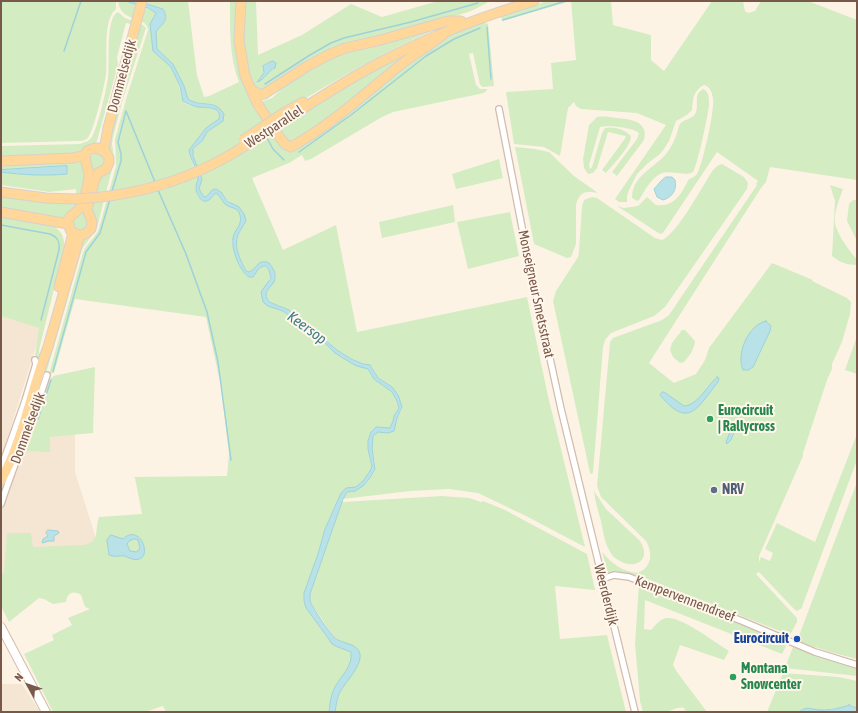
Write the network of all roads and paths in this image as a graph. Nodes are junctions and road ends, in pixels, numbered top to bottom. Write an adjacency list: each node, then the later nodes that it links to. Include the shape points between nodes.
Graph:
1 (136, 1): 8 (main road, Dommelsedijk)
2 (142, 1): 8 (main road, Dommelsedijk)
3 (241, 1): 10 (main road, via 240,53)
4 (516, 1): 6 (main road, Westparallel)
5 (534, 1): 6 (main road, Westparallel)
6 (491, 12): 7 (main road, Westparallel); 9 (main road, Westparallel)
7 (461, 21): 10 (main road, via 448,21 345,48 312,64 264,94); 12 (main road, Westparallel, via 375,59)
8 (132, 28): 13 (main road, Dommelsedijk, via 108,128)
9 (446, 32): 10 (main road, via 330,121 291,147 280,138); 12 (main road, Westparallel, via 378,64)
10 (251, 89)
11 (499, 109): 27 (street, Monseigneur Smetsstraat, via 532,276)
12 (284, 117): 18 (main road, Westparallel, bridge, via 228,150 177,173 141,185)
13 (100, 149): 14 (main road, via 91,150); 22 (main road, Dommelsedijk, via 108,156 108,165 96,175 88,206 92,225 89,232)
14 (86, 156): 15 (main road); 21 (main road, via 89,179 82,206 70,217)
15 (1, 162)
16 (1, 187): 18 (main road, Westparallel)
17 (1, 192): 18 (main road, Westparallel, via 46,198)
18 (75, 196)
19 (1, 212): 20 (main road)
20 (51, 222): 21 (main road); 23 (main road, via 59,226 66,235)
21 (68, 224): 22 (main road, via 70,230)
22 (77, 234): 23 (main road, Dommelsedijk); 24 (main road, Dommelsedijk, via 48,347)
23 (68, 252): 24 (main road, Dommelsedijk)
24 (39, 360): 26 (street, Dommelsedijk); 28 (main road, Dommelsedijk, via 17,444)
25 (47, 375): 29 (street, Dommelsedijk)
26 (1, 468)
27 (577, 479): 30 (street, Weerderdijk)
28 (1, 480)
29 (1, 504)
30 (602, 579): 32 (street, Kempervennendreef, via 614,575 630,578 815,652); 34 (street, Weerderdijk)
31 (1, 627): 33 (street)
32 (857, 665)
33 (46, 712)
34 (635, 712)

